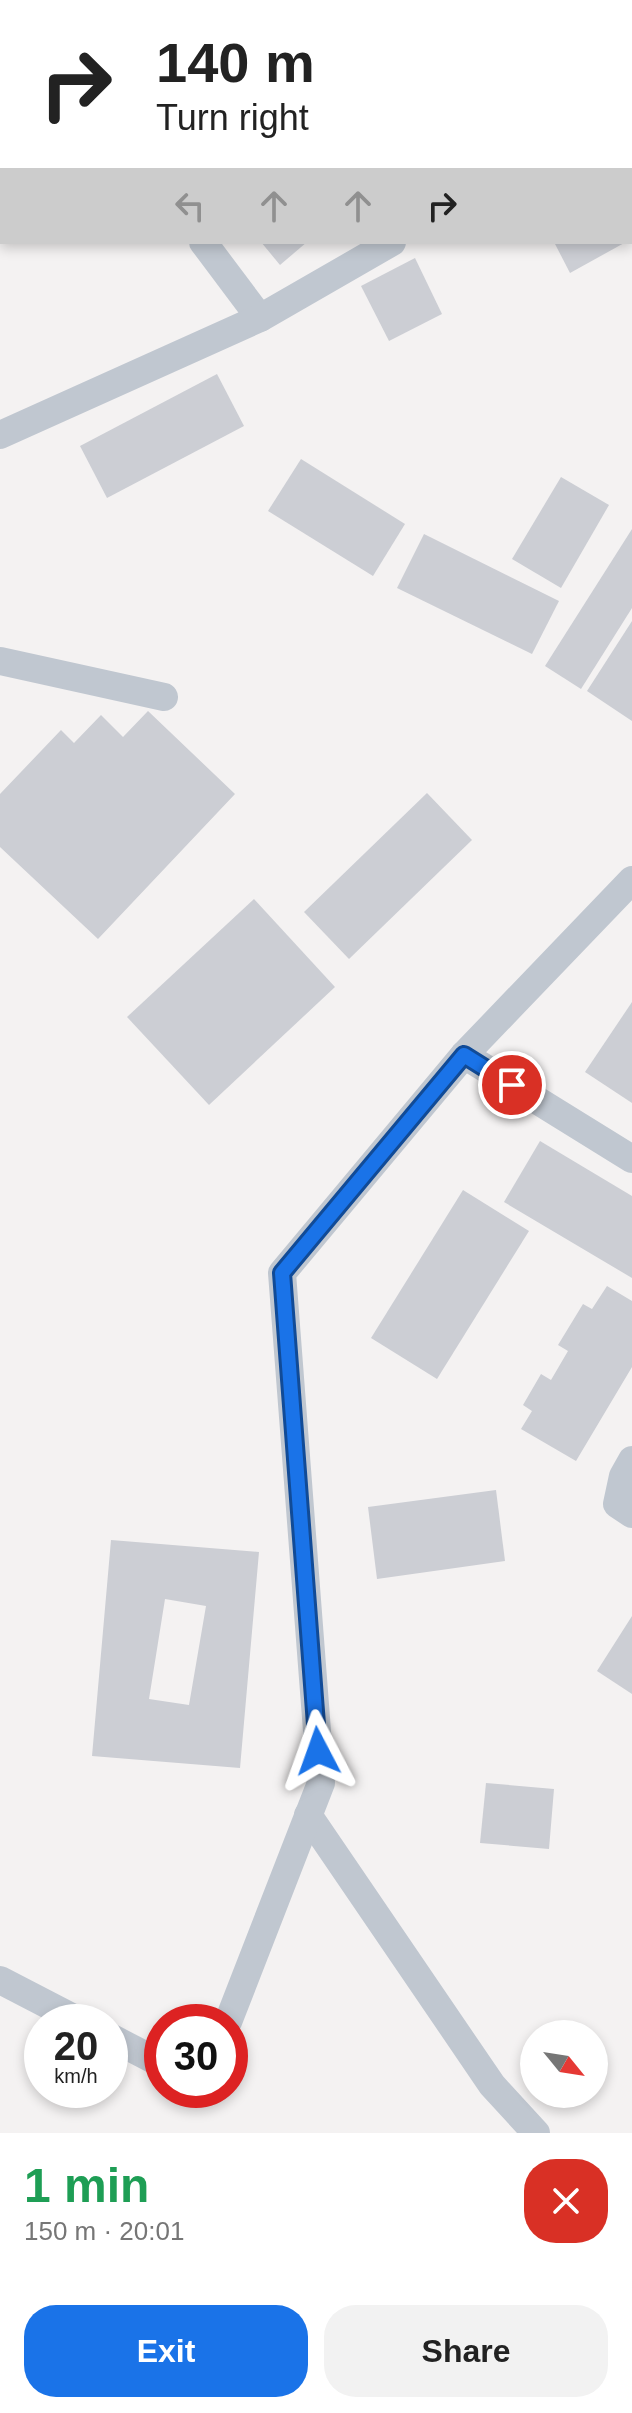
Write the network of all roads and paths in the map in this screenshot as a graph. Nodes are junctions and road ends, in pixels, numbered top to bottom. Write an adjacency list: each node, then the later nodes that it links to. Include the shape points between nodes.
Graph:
1 (204, 244): 3 (street)
2 (389, 244): 3 (street)
3 (260, 318): 4 (street)
4 (0, 435)
5 (0, 661): 6 (street)
6 (164, 697)
7 (632, 880): 8 (street)
8 (464, 1055): 9 (street); 12 (street, via 282,1273 321,1783)
9 (632, 1159)
10 (632, 1460): 11 (street, via 617,1504)
11 (632, 1514)
12 (308, 1815): 15 (street); 16 (street, via 492,2085)
13 (0, 1980): 14 (street)
14 (46, 2004)
15 (235, 2004)
16 (536, 2133)

